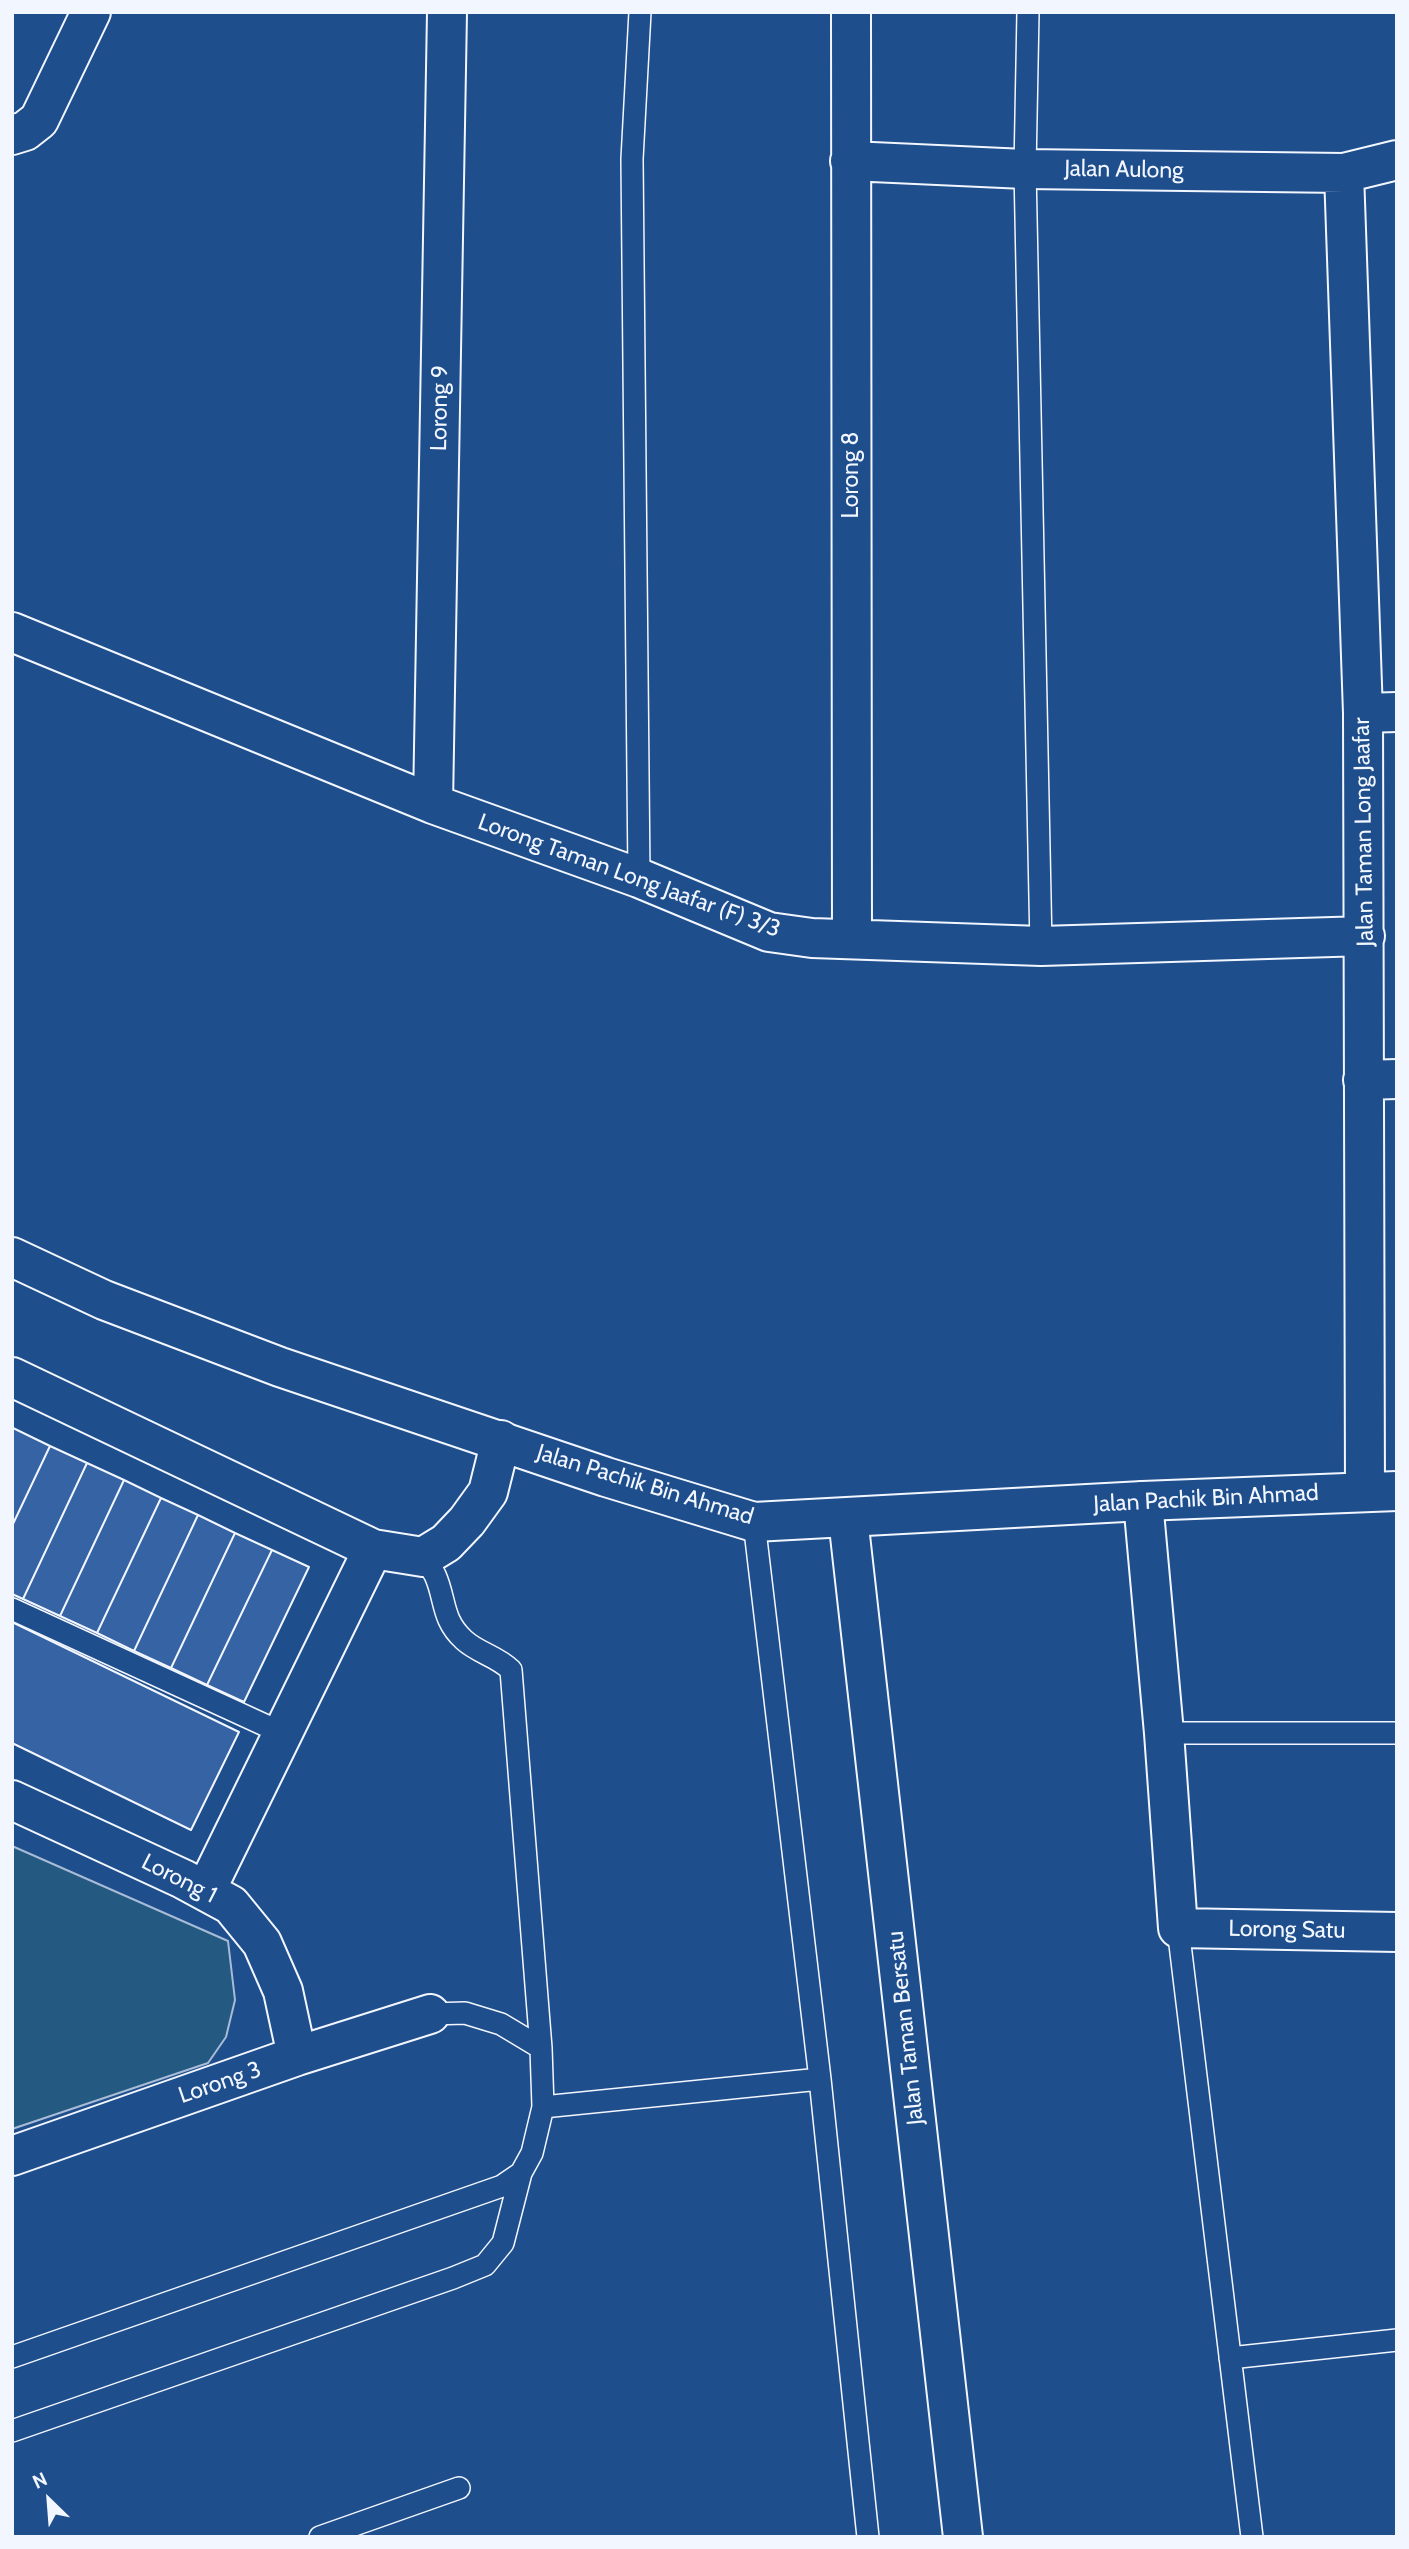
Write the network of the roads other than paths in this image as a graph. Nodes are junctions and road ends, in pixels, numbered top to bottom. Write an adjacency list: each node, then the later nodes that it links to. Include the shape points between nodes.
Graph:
1 (91, 12): 6 (street, via 40,120)
2 (447, 12): 13 (street, Lorong 9)
3 (640, 12): 14 (lane, via 632,159)
4 (851, 12): 8 (street, Lorong 8)
5 (1028, 12): 9 (lane)
6 (19, 133)
7 (1397, 160): 10 (street, Jalan Aulong)
8 (850, 161): 9 (street, Jalan Aulong); 16 (street, Lorong 8)
9 (1025, 169): 10 (street, Jalan Aulong); 17 (lane)
10 (1344, 173): 12 (street, Jalan Taman Long Jaafar)
11 (12, 632): 13 (street, Lorong Taman Long Jaafar (F) 3/3)
12 (1380, 713): 15 (street, Jalan Taman Long Jaafar)
13 (433, 804): 14 (street, Lorong Taman Long Jaafar (F) 3/3)
14 (639, 878): 16 (street, Lorong Taman Long Jaafar (F) 3/3, via 769,932)
15 (1365, 936): 17 (street, Lorong Taman Long Jaafar (F) 3/3); 18 (street, Jalan Taman Long Jaafar)
16 (852, 938): 17 (street, Lorong Taman Long Jaafar (F) 3/3)
17 (1041, 946)
18 (1380, 1080): 22 (street, Jalan Taman Long Jaafar)
19 (12, 1257): 21 (street, Jalan Pachik Bin Ahmad, via 104,1300 280,1367)
20 (12, 1377): 26 (street)
21 (501, 1440): 25 (street, Jalan Pachik Bin Ahmad); 27 (street, via 488,1492 467,1521)
22 (1381, 1491): 23 (street, Jalan Pachik Bin Ahmad)
23 (1143, 1501): 24 (street, Jalan Pachik Bin Ahmad); 30 (street)
24 (848, 1518): 25 (street, Jalan Pachik Bin Ahmad); 50 (street, Jalan Taman Bersatu)
25 (754, 1522): 39 (lane)
26 (373, 1549): 27 (street); 29 (street)
27 (423, 1557): 37 (lane, via 436,1577 452,1625 465,1641 511,1670)
28 (12, 1609): 29 (lane)
29 (282, 1732): 33 (street)
30 (1164, 1733): 31 (lane); 34 (street)
31 (1397, 1733)
32 (12, 1800): 33 (street, Lorong 1)
33 (206, 1890): 38 (street, Lorong 1, via 231,1905 262,1943 283,1991)
34 (1178, 1928): 35 (street, Lorong Satu); 45 (lane)
35 (1397, 1932)
36 (429, 2014): 37 (lane, via 465,2013 501,2024); 38 (street, Lorong 3)
37 (541, 2048): 40 (lane)
38 (297, 2056): 41 (street, Lorong 3)
39 (820, 2079): 40 (lane); 49 (lane)
40 (543, 2106): 42 (lane, via 532,2153)
41 (12, 2156)
42 (521, 2173): 44 (lane, via 502,2186); 46 (lane, via 503,2243 485,2265)
43 (1397, 2340): 45 (lane)
44 (12, 2357)
45 (1230, 2358): 51 (lane)
46 (12, 2431)
47 (460, 2488): 48 (lane)
48 (320, 2537)
49 (868, 2537)
50 (963, 2537)
51 (1252, 2537)

